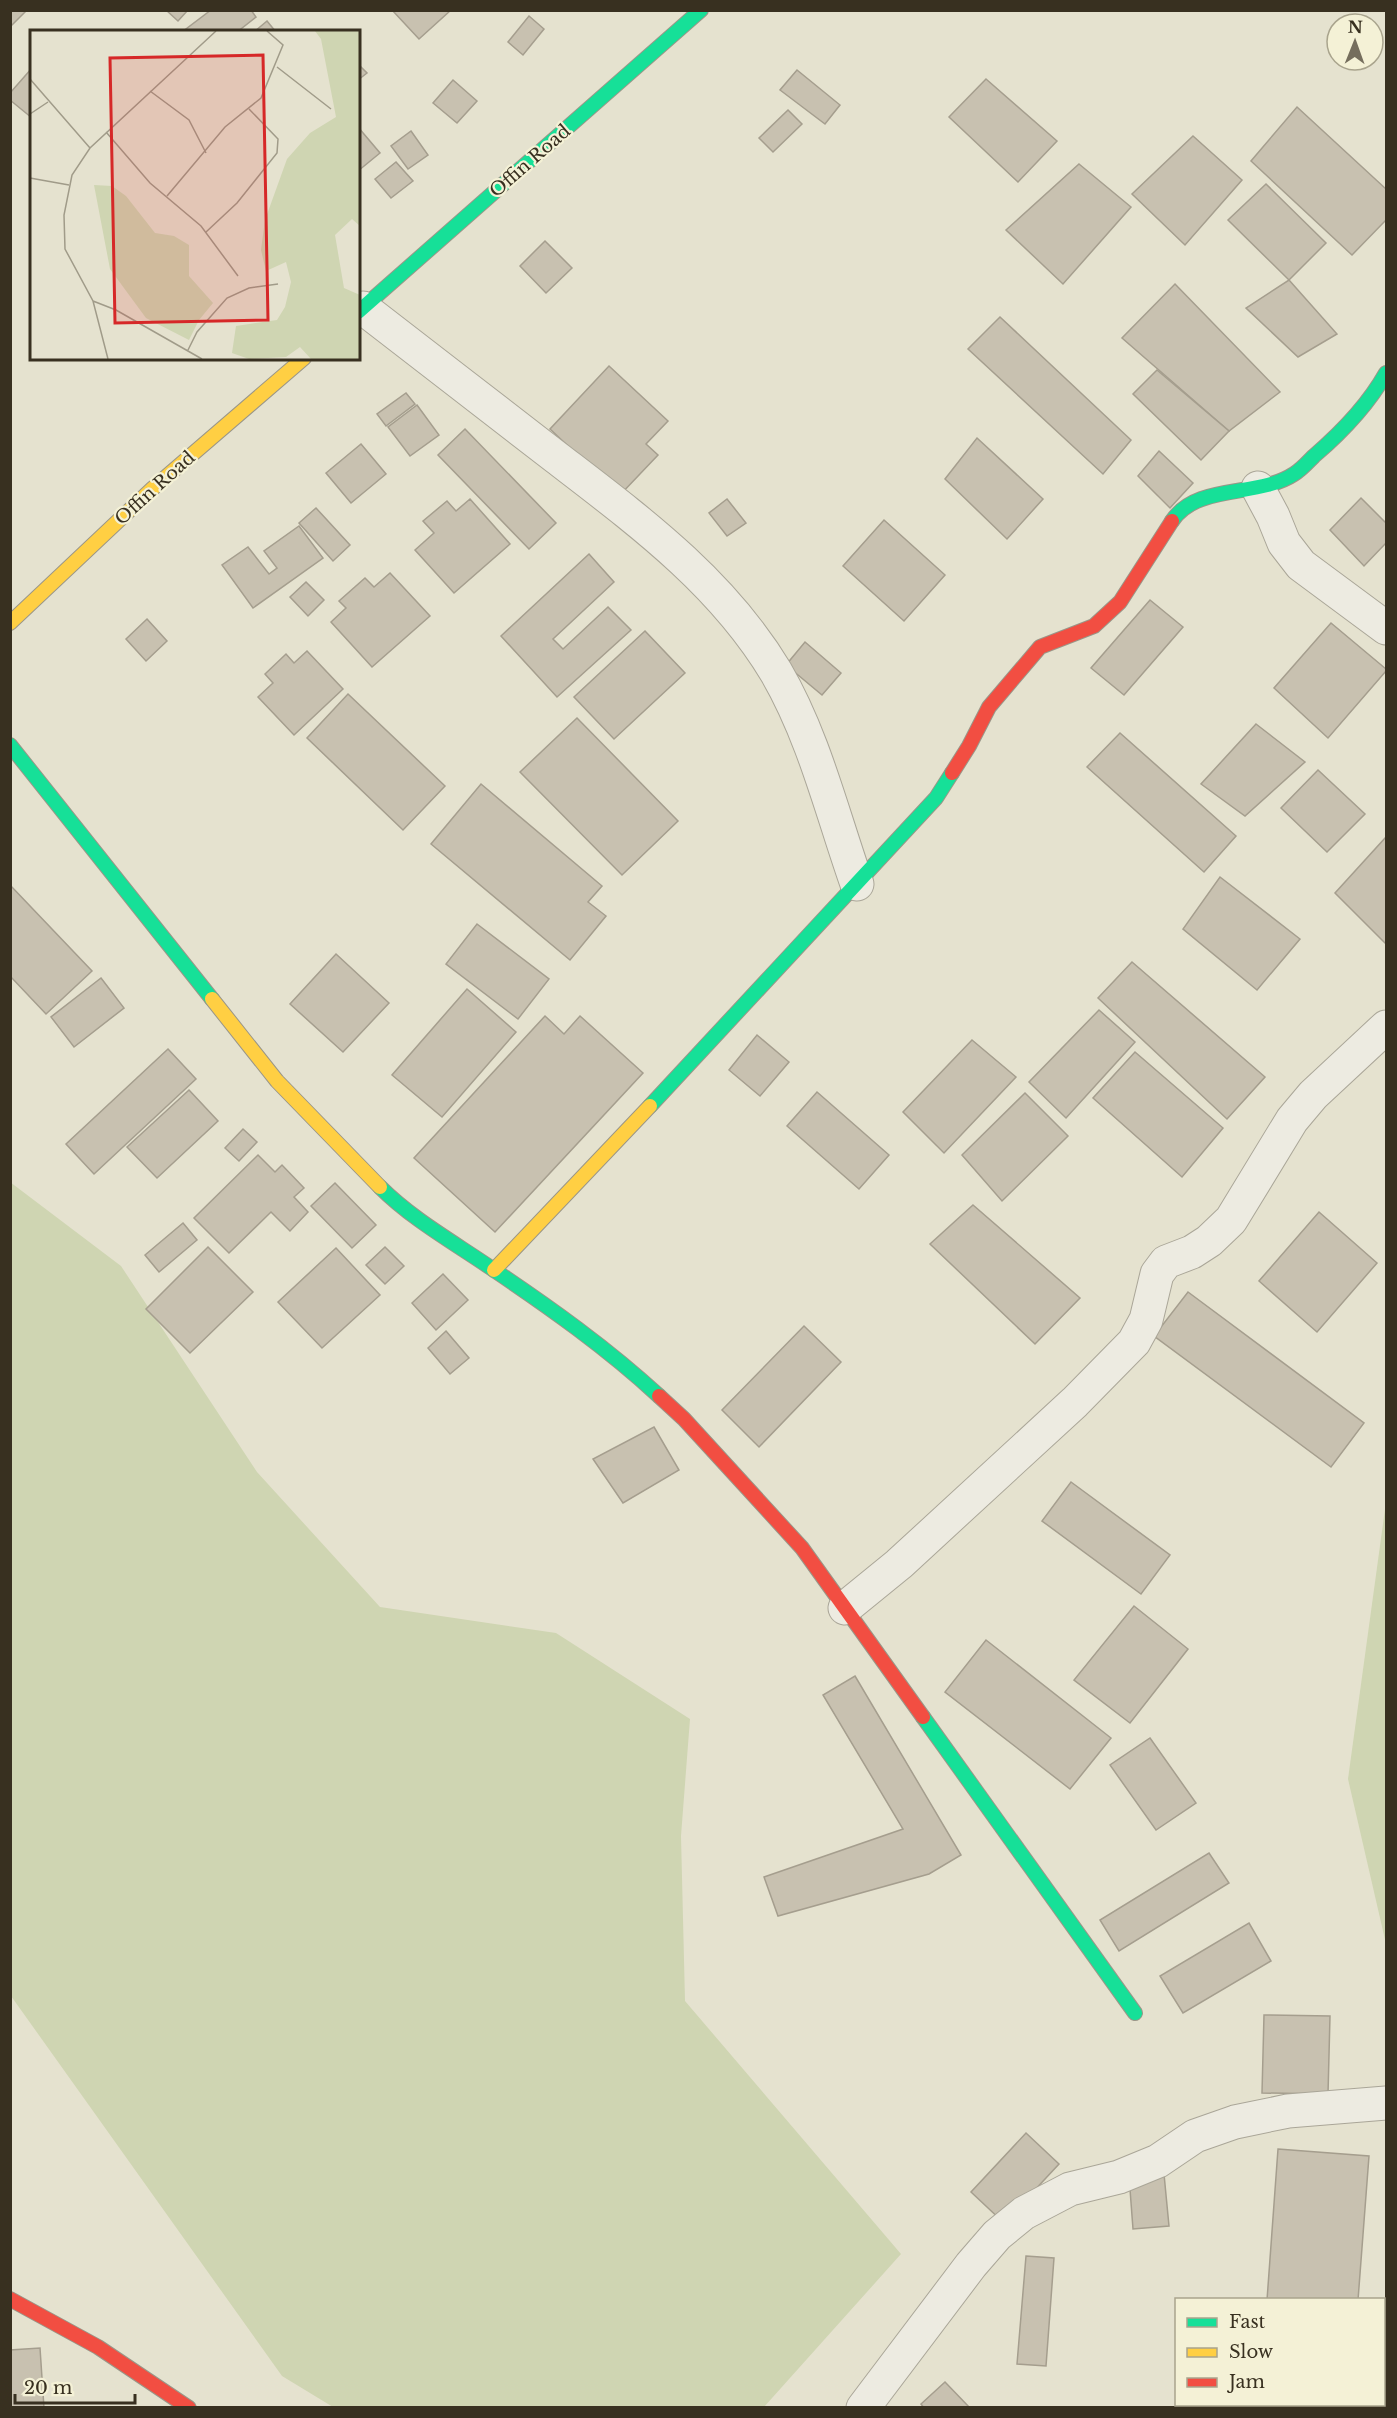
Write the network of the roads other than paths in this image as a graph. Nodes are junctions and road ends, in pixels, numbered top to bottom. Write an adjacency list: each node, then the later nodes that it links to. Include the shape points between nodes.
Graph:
1 (701, 10): 2 (street, Offin Road)
2 (361, 310): 9 (street, via 661,538 708,583 757,643 801,720)
3 (302, 360): 6 (street, Offin Road, via 152,489)
4 (1386, 374): 5 (street, via 1333,440 1293,475)
5 (1258, 488): 7 (street, via 1284,543 1301,565); 9 (street, via 1204,498 1179,511 1120,602 1094,626 1041,647 989,707 936,798)
6 (10, 623)
7 (1386, 628)
8 (10, 745): 11 (street, via 277,1081 399,1206)
9 (857, 884): 11 (street)
10 (1386, 1028): 12 (street, via 1313,1095 1292,1120 1231,1220 1192,1252 1166,1262 1157,1274 1146,1320 1134,1342 1075,1402 899,1564)
11 (494, 1270): 12 (street, via 622,1362 684,1419 802,1548)
12 (845, 1608): 13 (street)
13 (1135, 2013)
14 (1386, 2103): 17 (street, via 1288,2111 1234,2122 1195,2136 1158,2161 1119,2177 1070,2188 1024,2213 971,2265)
15 (10, 2299): 16 (street, via 98,2347)
16 (189, 2408)
17 (863, 2408)

